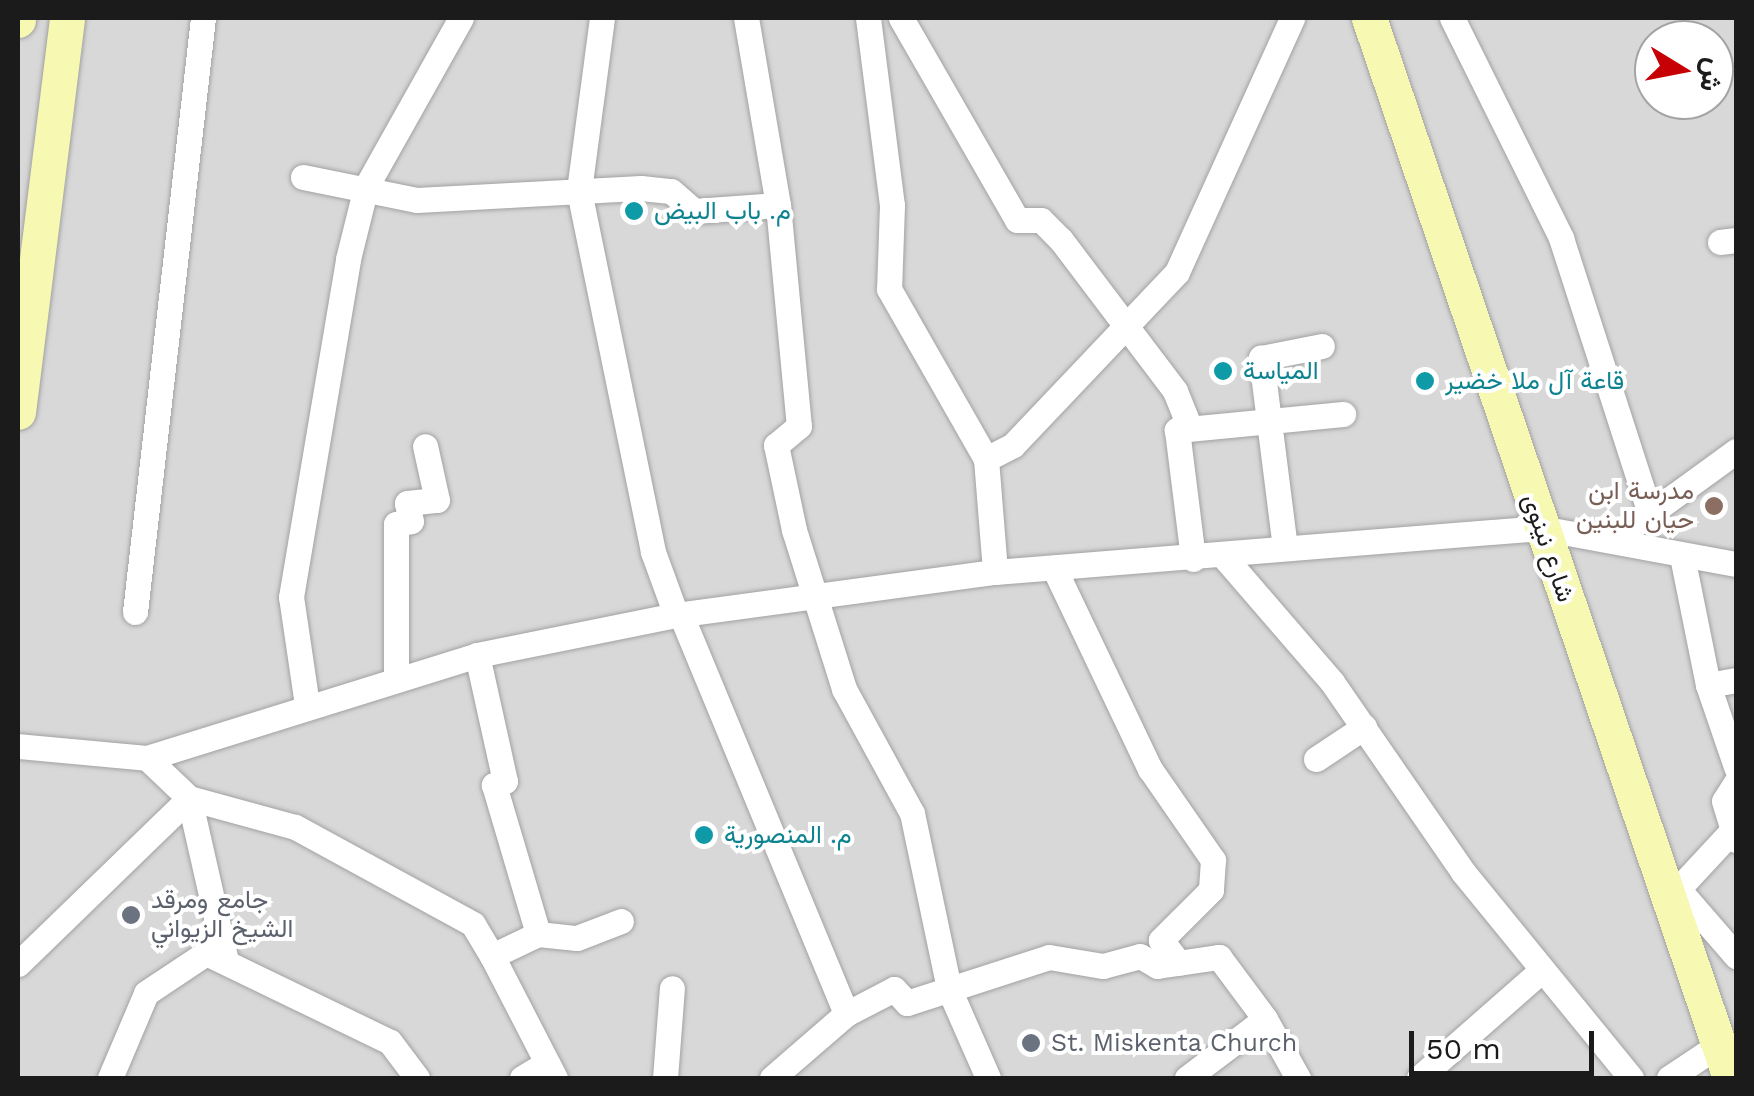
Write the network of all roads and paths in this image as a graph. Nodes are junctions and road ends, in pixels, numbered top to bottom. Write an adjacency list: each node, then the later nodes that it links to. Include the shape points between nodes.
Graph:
1 (67, 18): 17 (main road)
2 (203, 18): 35 (street)
3 (461, 18): 12 (street)
4 (602, 18): 13 (street)
5 (746, 18): 14 (street)
6 (868, 18): 23 (street, via 892,204 889,289)
7 (901, 18): 15 (street, via 1018,220 1041,220 1060,240)
8 (1292, 18): 15 (street, via 1177,272)
9 (1368, 18): 25 (main road, شارع نينوى)
10 (1459, 20): 24 (street, via 1561,238)
11 (303, 176): 12 (street)
12 (366, 187): 13 (street, via 417,200); 41 (street, via 315,427 291,596)
13 (579, 192): 14 (street, via 671,191 694,211); 36 (street, via 653,552)
14 (778, 205): 34 (street, via 799,426 776,444)
15 (1123, 331): 20 (street, via 1175,391 1188,424); 23 (street, via 1013,444)
16 (1322, 346): 19 (street, via 1261,358)
17 (18, 412)
18 (1343, 414): 19 (street)
19 (1271, 415): 20 (street); 27 (street)
20 (1177, 430): 28 (street)
21 (425, 446): 38 (street, via 437,500 407,503 411,520 396,524)
22 (1736, 450): 24 (street)
23 (986, 459): 33 (street)
24 (1648, 511): 26 (street)
25 (1541, 528): 26 (street); 27 (street); 50 (main road, شارع نينوى)
26 (1614, 539): 30 (street)
27 (1285, 548): 29 (street)
28 (1193, 558): 29 (street); 32 (street)
29 (1225, 558): 42 (street)
30 (1683, 561): 31 (street); 40 (street)
31 (1736, 564)
32 (1054, 568): 33 (street); 56 (street, via 1150,769 1213,860 1211,890 1161,940)
33 (994, 572): 34 (street)
34 (814, 595): 36 (street); 60 (street, via 844,689 912,814)
35 (135, 612)
36 (678, 615): 37 (street); 61 (street)
37 (476, 655): 38 (street); 52 (street, via 505,782 494,785)
38 (396, 680): 41 (street)
39 (1736, 680): 40 (street)
40 (1708, 685): 46 (street)
41 (307, 705): 44 (street)
42 (1364, 727): 45 (street); 58 (street)
43 (18, 746): 44 (street)
44 (146, 758): 48 (street)
45 (1316, 759)
46 (1736, 766)
47 (1736, 782): 49 (street, via 1724,801)
48 (189, 798): 53 (street, via 311,836 473,924); 55 (street); 57 (street)
49 (1733, 837): 50 (street)
50 (1671, 888): 54 (street); 63 (main road, شارع نينوى)
51 (621, 921): 52 (street, via 578,938)
52 (538, 934): 53 (street)
53 (492, 956): 64 (street)
54 (1736, 956)
55 (225, 957): 65 (street, via 206,954 146,992); 66 (street, via 390,1042)
56 (1179, 963): 60 (street, via 1049,957); 62 (street, via 1218,957)
57 (18, 964)
58 (1542, 970): 73 (street); 74 (street)
59 (672, 988): 68 (street)
60 (949, 989): 61 (street, via 906,1003 894,990); 70 (street)
61 (846, 1014): 69 (street)
62 (1264, 1020): 71 (street); 72 (street)
63 (1720, 1044): 75 (street); 76 (main road, شارع نينوى)
64 (550, 1071): 67 (street)
65 (110, 1078)
66 (417, 1078)
67 (522, 1078)
68 (665, 1078)
69 (772, 1078)
70 (988, 1078)
71 (1186, 1078)
72 (1298, 1078)
73 (1420, 1078)
74 (1630, 1078)
75 (1669, 1078)
76 (1730, 1078)

